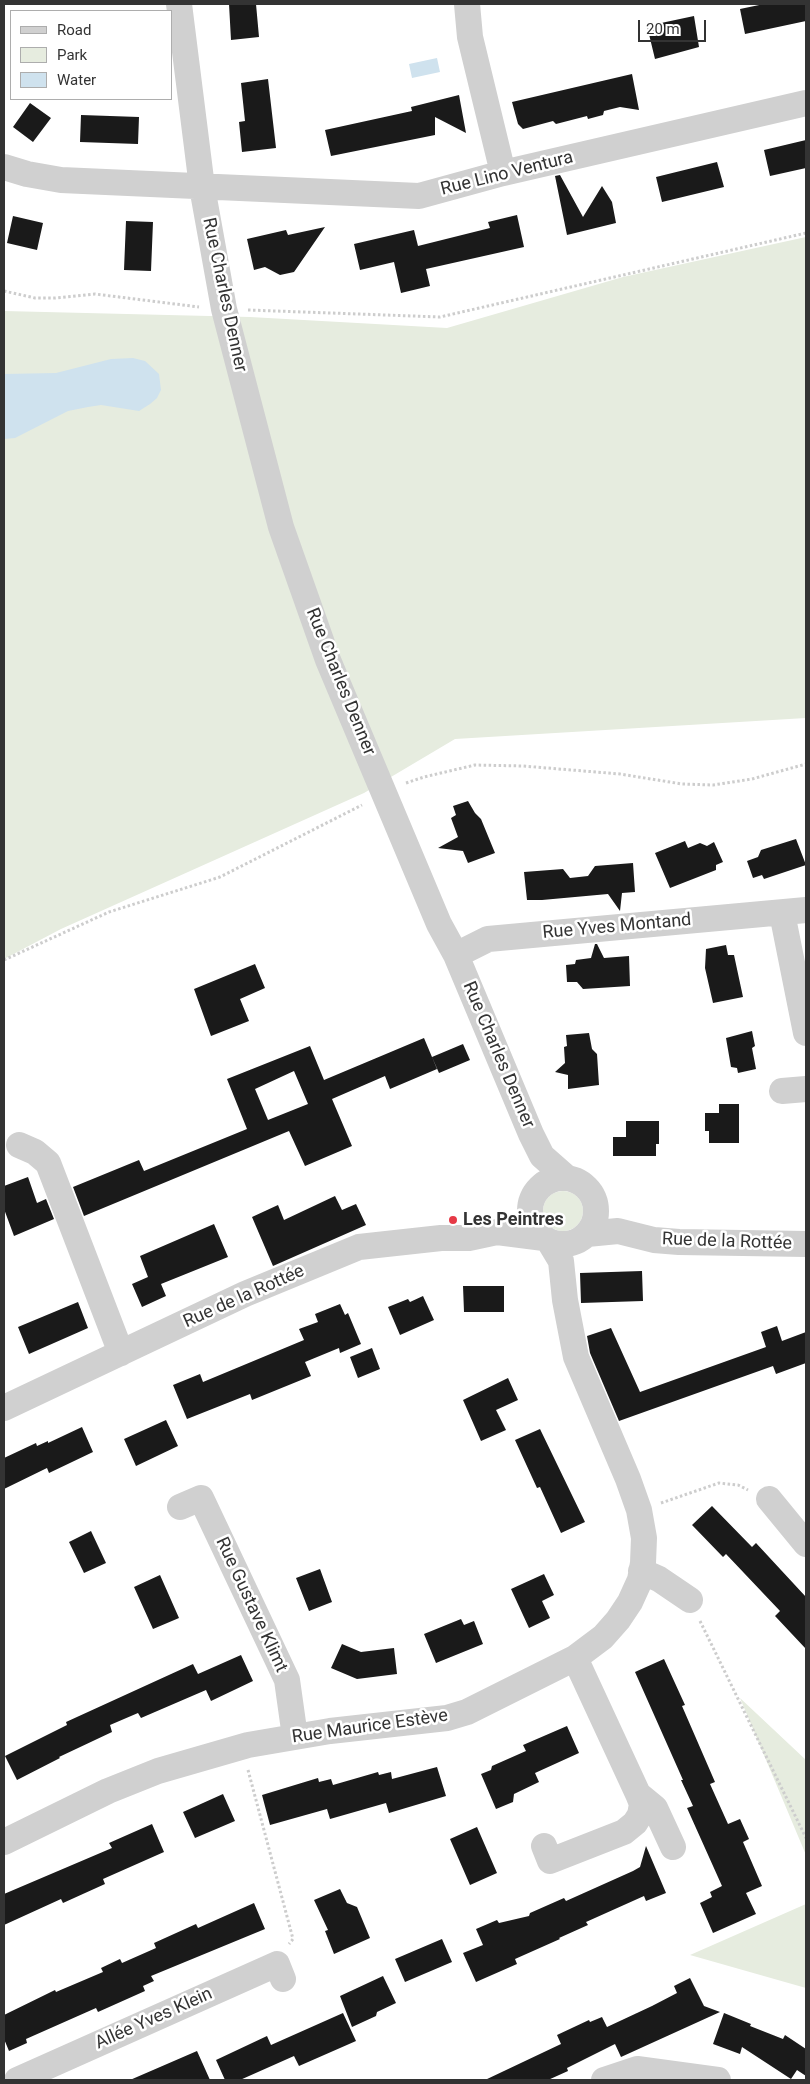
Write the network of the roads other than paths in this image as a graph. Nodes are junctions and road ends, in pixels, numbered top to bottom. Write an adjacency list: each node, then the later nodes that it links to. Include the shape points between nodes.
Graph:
1 (179, 4): 6 (street, Rue Charles Denner)
2 (467, 4): 5 (street, via 470,37)
3 (806, 102): 5 (street, Rue Lino Ventura)
4 (4, 167): 6 (street, Rue Lino Ventura, via 61,180)
5 (503, 173): 6 (street, Rue Lino Ventura, via 419,196)
6 (202, 187): 8 (street, Rue Charles Denner, via 224,309 281,527 328,660)
7 (794, 911): 8 (street, Rue Yves Montand, via 488,939); 9 (street, Rue Yves Montand)
8 (456, 955): 11 (street, Rue Charles Denner)
9 (806, 1033)
10 (19, 1145): 19 (street, via 48,1163)
11 (542, 1156): 12 (street, Rue Charles Denner); 13 (street)
12 (567, 1178): 13 (street, via 546,1182); 14 (street, via 587,1188)
13 (534, 1197): 16 (street, Rue de la Rottée); 17 (street, via 532,1223 537,1232)
14 (596, 1208): 15 (street); 17 (street, via 593,1227)
15 (618, 1231): 17 (street, Rue de la Rottée); 18 (street, Rue de la Rottée, via 679,1242)
16 (497, 1232): 17 (street, Rue de la Rottée); 19 (street, Rue de la Rottée, via 470,1238 359,1247 245,1294)
17 (564, 1243): 24 (street, Rue Maurice Estève, via 565,1300 576,1357 640,1510 644,1538)
18 (806, 1244)
19 (121, 1353): 20 (street, Rue de la Rottée)
20 (4, 1408)
21 (769, 1499): 23 (street)
22 (180, 1507): 27 (street, Rue Gustave Klimt, via 200,1498 287,1680)
23 (806, 1544)
24 (641, 1571): 25 (street); 26 (street, Rue Maurice Estève, via 630,1602 618,1620 603,1637)
25 (690, 1600)
26 (575, 1658): 27 (street, Rue Maurice Estève, via 467,1712 447,1718); 28 (street)
27 (295, 1737): 29 (street, Rue Maurice Estève, via 248,1745 158,1771 108,1790)
28 (638, 1794): 30 (street, via 642,1804 640,1815 624,1832 550,1861); 31 (street, via 656,1808)
29 (4, 1842)
30 (544, 1846)
31 (673, 1847)
32 (280, 1972): 33 (street, Allée Yves Klein)
33 (17, 2080)
34 (604, 2080): 35 (street, via 637,2069)
35 (718, 2080)

